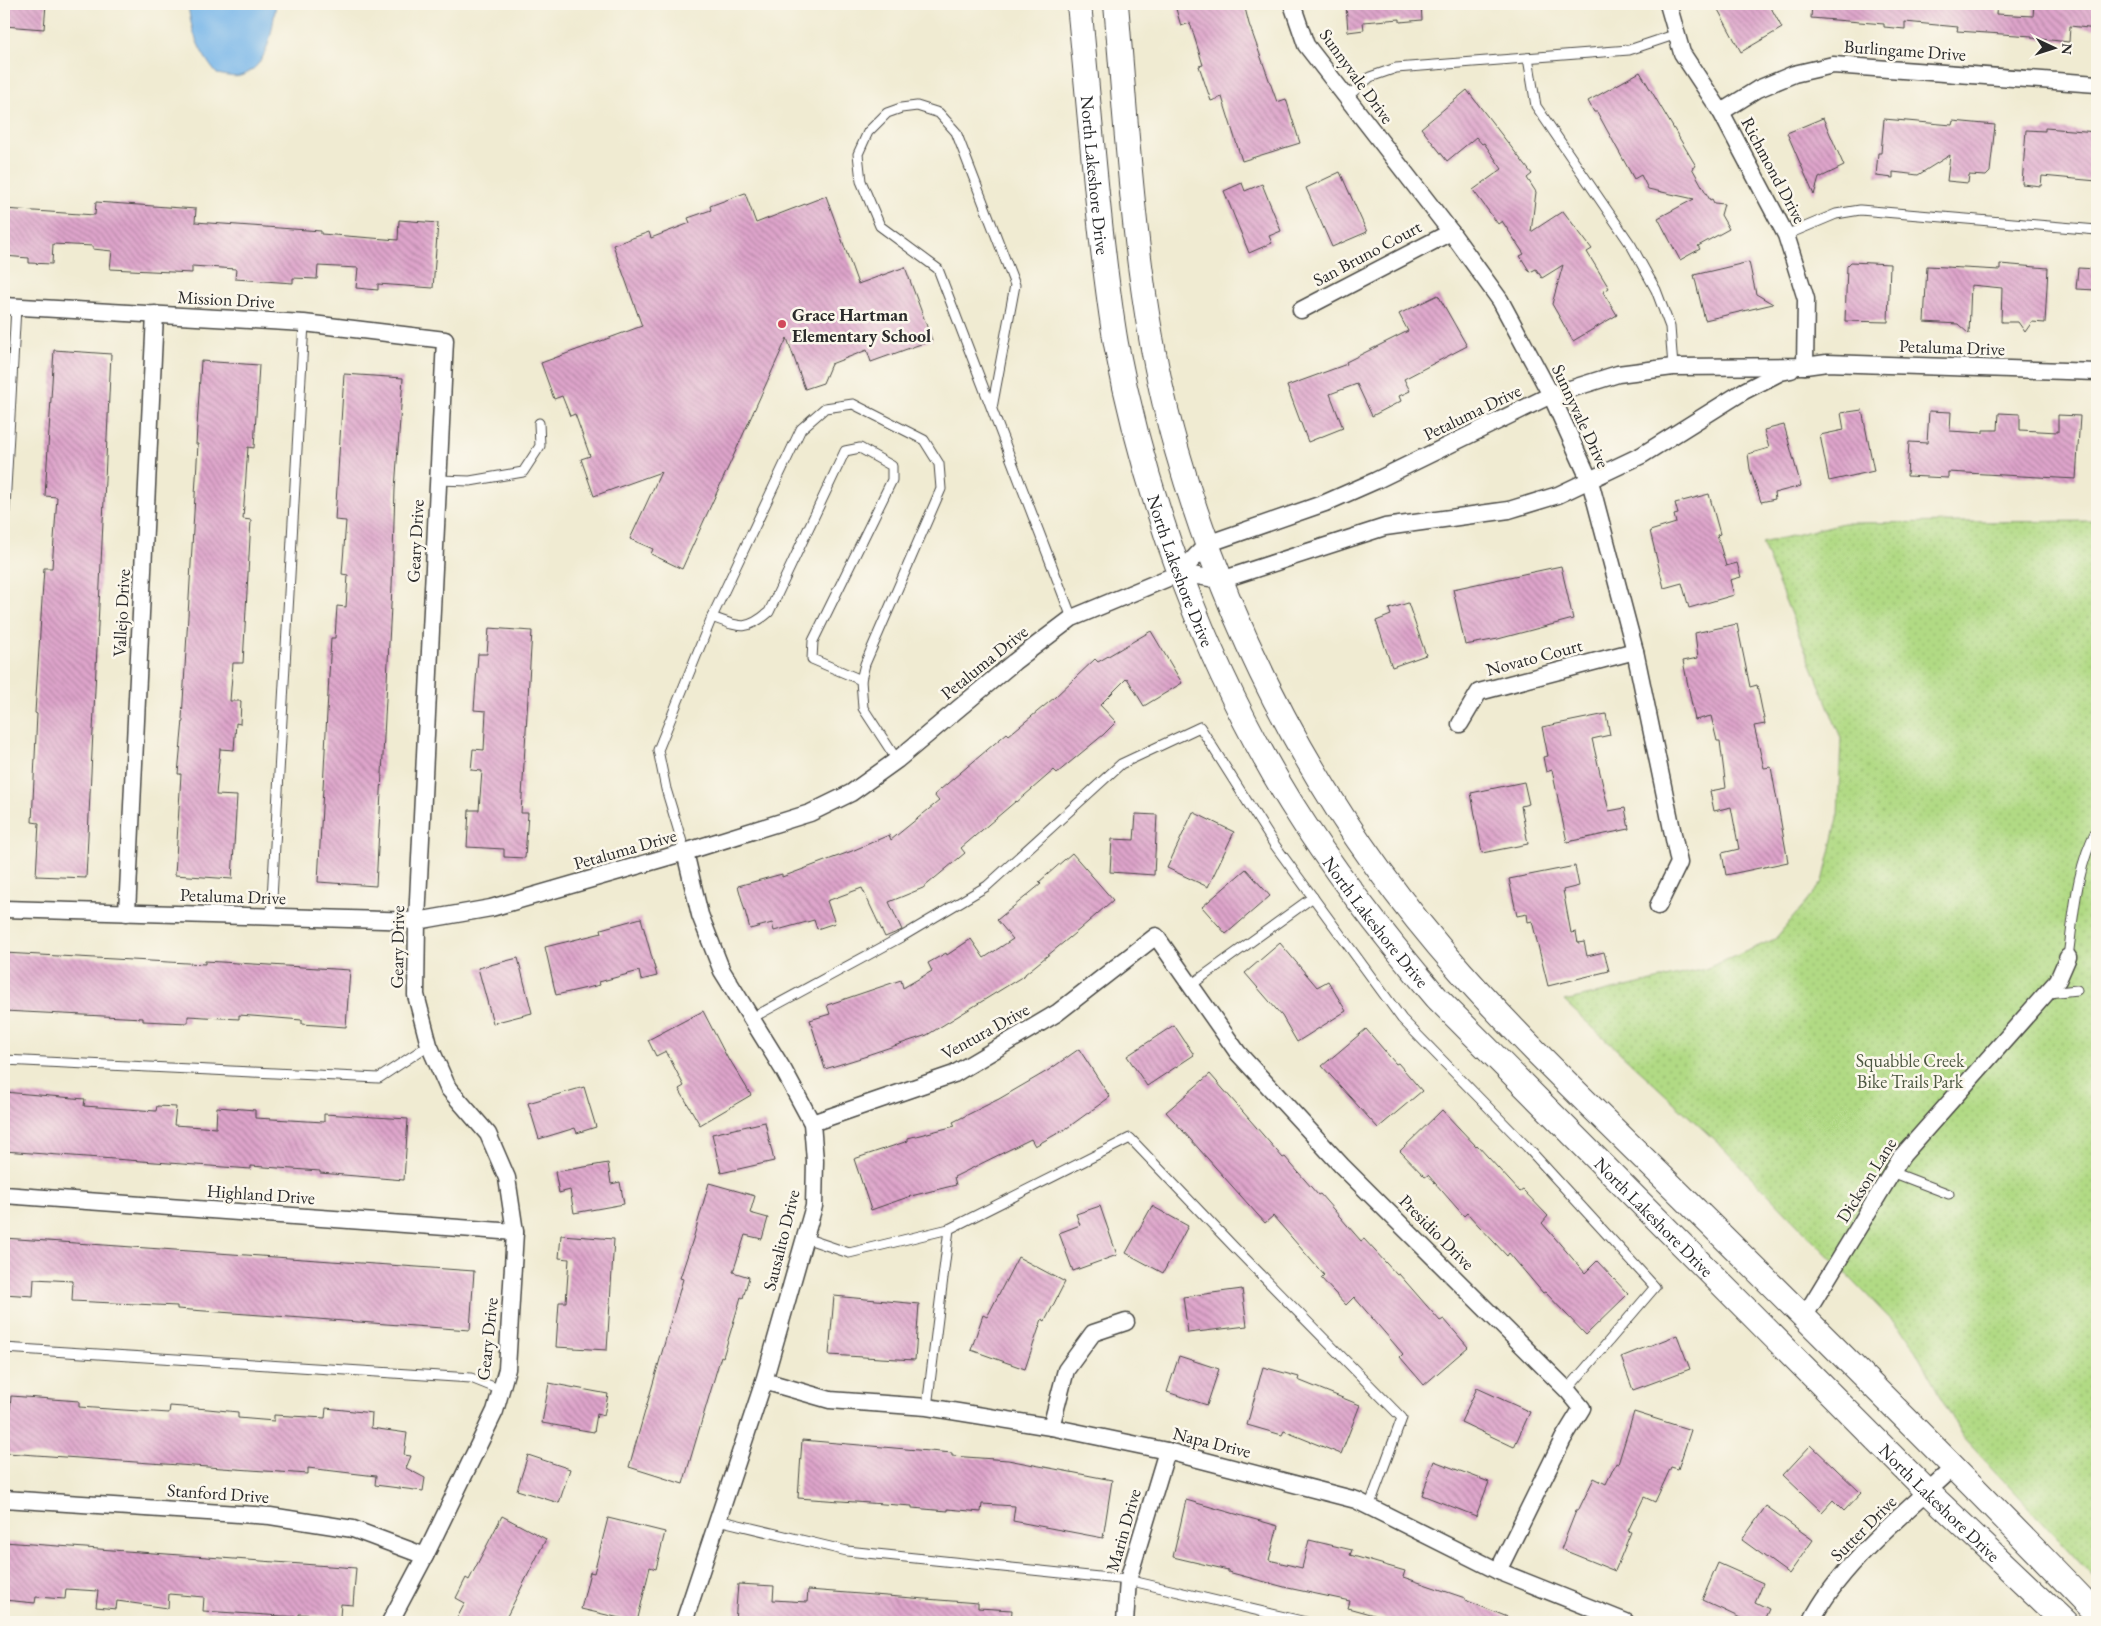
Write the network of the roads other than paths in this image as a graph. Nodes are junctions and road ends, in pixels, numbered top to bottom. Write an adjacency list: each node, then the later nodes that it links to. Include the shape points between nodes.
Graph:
1 (1079, 4): 28 (main road, North Lakeshore Drive, via 1099,214 1116,342 1150,487)
2 (1116, 4): 27 (main road, North Lakeshore Drive, via 1135,216 1151,342 1172,435)
3 (1292, 4): 8 (street, Sunnyvale Drive, via 1306,45)
4 (1668, 4): 5 (street, Richmond Drive)
5 (1677, 34): 6 (lane, via 1629,50); 9 (street, Richmond Drive, via 1682,53)
6 (1528, 58): 8 (lane, via 1396,68 1370,77); 19 (lane, via 1536,106 1631,246 1656,290 1670,327)
7 (2097, 84): 9 (street, Burlingame Drive, via 1832,65 1794,74 1758,89)
8 (1346, 98): 11 (street, Sunnyvale Drive)
9 (1721, 112): 12 (street, Richmond Drive)
10 (2097, 230): 12 (lane, via 1860,210 1836,214)
11 (1451, 232): 14 (street, San Bruno Court); 21 (street, Sunnyvale Drive, via 1500,300)
12 (1786, 235): 18 (street, Richmond Drive, via 1806,299)
13 (10, 307): 15 (street, Mission Drive); 26 (lane)
14 (1301, 310)
15 (155, 314): 16 (street, Mission Drive); 41 (street, Vallejo Drive)
16 (304, 324): 17 (street, Mission Drive); 42 (lane)
17 (445, 340): 24 (street, Geary Drive)
18 (1805, 366): 19 (street, Petaluma Drive); 20 (street, Petaluma Drive, via 1827,363); 25 (street, Petaluma Drive, via 1781,372 1744,391 1642,455)
19 (1674, 367): 21 (street, Petaluma Drive, via 1618,374)
20 (2097, 372)
21 (1551, 395): 25 (street, Sunnyvale Drive); 27 (street, Petaluma Drive, via 1325,503)
22 (992, 408): 22 (lane, via 1015,285 956,132 939,113 917,106 901,108 887,113 868,132 858,154 861,181 880,226 938,270); 31 (lane)
23 (539, 423): 24 (lane, via 540,446 524,472 470,481)
24 (438, 480): 43 (street, Geary Drive)
25 (1590, 481): 29 (street, Petaluma Drive, via 1509,510 1385,527); 32 (street, Sunnyvale Drive)
26 (4, 525)
27 (1207, 544): 28 (street, Petaluma Drive); 29 (main road, North Lakeshore Drive)
28 (1180, 573): 29 (street, Petaluma Drive); 31 (street, Petaluma Drive); 61 (main road, North Lakeshore Drive, via 1221,670 1270,767 1343,880 1395,949 1483,1046)
29 (1221, 580): 59 (main road, North Lakeshore Drive, via 1248,649 1290,732 1358,840 1399,897 1462,973 1519,1033)
30 (712, 617): 33 (lane, via 739,627 757,623 769,612 845,451 860,448 892,466 892,480 813,641 812,658); 33 (lane, via 801,429 825,408 853,404 924,440 939,464 941,489 864,664); 37 (lane, via 658,750)
31 (1072, 618): 35 (street, Petaluma Drive)
32 (1635, 650): 34 (street, Novato Court, via 1479,692); 39 (street, Sunnyvale Drive, via 1679,863)
33 (861, 680): 35 (lane, via 863,708)
34 (1460, 724)
35 (897, 760): 37 (street, Petaluma Drive, via 851,793 810,813)
36 (2097, 829): 45 (lane, via 2080,873)
37 (686, 852): 43 (street, Petaluma Drive, via 491,908); 49 (street, Sausalito Drive, via 700,915 722,971)
38 (1313, 897): 46 (lane); 49 (lane, via 1274,844 1200,727 1121,764 987,886); 65 (lane, via 1402,1019 1527,1147 1655,1287)
39 (1658, 906)
40 (4, 909): 41 (street, Petaluma Drive)
41 (127, 913): 42 (street, Petaluma Drive)
42 (271, 917): 43 (street, Petaluma Drive)
43 (416, 921): 50 (street, Geary Drive, via 416,995)
44 (1156, 936): 46 (street, Presidio Drive); 52 (street, Ventura Drive, via 1057,1013 954,1074)
45 (2068, 957): 48 (street, Dickson Lane, via 2058,980)
46 (1191, 985): 65 (street, Presidio Drive, via 1238,1053 1342,1166)
47 (2078, 990): 48 (lane)
48 (2045, 994): 53 (street, Dickson Lane, via 1918,1136)
49 (752, 1018): 52 (street, Sausalito Drive)
50 (429, 1045): 51 (lane, via 378,1078); 57 (street, Geary Drive, via 448,1088 488,1134 508,1178)
51 (4, 1060)
52 (812, 1123): 58 (street, Sausalito Drive, via 816,1161 814,1206)
53 (1892, 1172): 54 (lane); 59 (street, Dickson Lane)
54 (1949, 1194)
55 (4, 1195): 57 (street, Highland Drive)
56 (949, 1229): 58 (lane, via 850,1253); 66 (lane); 72 (lane, via 1130,1138 1402,1418)
57 (515, 1232): 64 (street, Geary Drive, via 507,1369)
58 (805, 1238): 63 (street, Sausalito Drive)
59 (1804, 1318): 61 (main road); 69 (main road, North Lakeshore Drive)
60 (1126, 1322): 67 (street, via 1093,1333 1066,1370)
61 (1779, 1343): 70 (main road, North Lakeshore Drive)
62 (4, 1348): 64 (lane, via 471,1378)
63 (764, 1381): 66 (street, Napa Drive, via 830,1400); 73 (street, Sausalito Drive)
64 (501, 1390): 74 (street, Geary Drive, via 495,1411)
65 (1567, 1390): 75 (street, Presidio Drive, via 1582,1408)
66 (927, 1406): 67 (street, Napa Drive)
67 (1051, 1427): 68 (street, Napa Drive)
68 (1167, 1451): 72 (street, Napa Drive, via 1356,1500); 76 (street, Marin Drive)
69 (1953, 1468): 70 (street, Sutter Drive); 77 (main road, North Lakeshore Drive)
70 (1928, 1492): 83 (street, Sutter Drive, via 1859,1557 1821,1602); 84 (main road, North Lakeshore Drive)
71 (4, 1499): 74 (street, Stanford Drive, via 270,1516 353,1529)
72 (1369, 1507): 75 (street, Napa Drive)
73 (718, 1520): 76 (lane, via 847,1551); 79 (street, Sausalito Drive)
74 (425, 1556): 78 (street, Geary Drive)
75 (1498, 1571): 82 (street, Napa Drive)
76 (1128, 1580): 80 (street, Marin Drive); 81 (lane)
77 (2094, 1611)
78 (390, 1622)
79 (684, 1622)
80 (1125, 1622)
81 (1306, 1622)
82 (1626, 1622)
83 (1811, 1622)
84 (2065, 1622)

